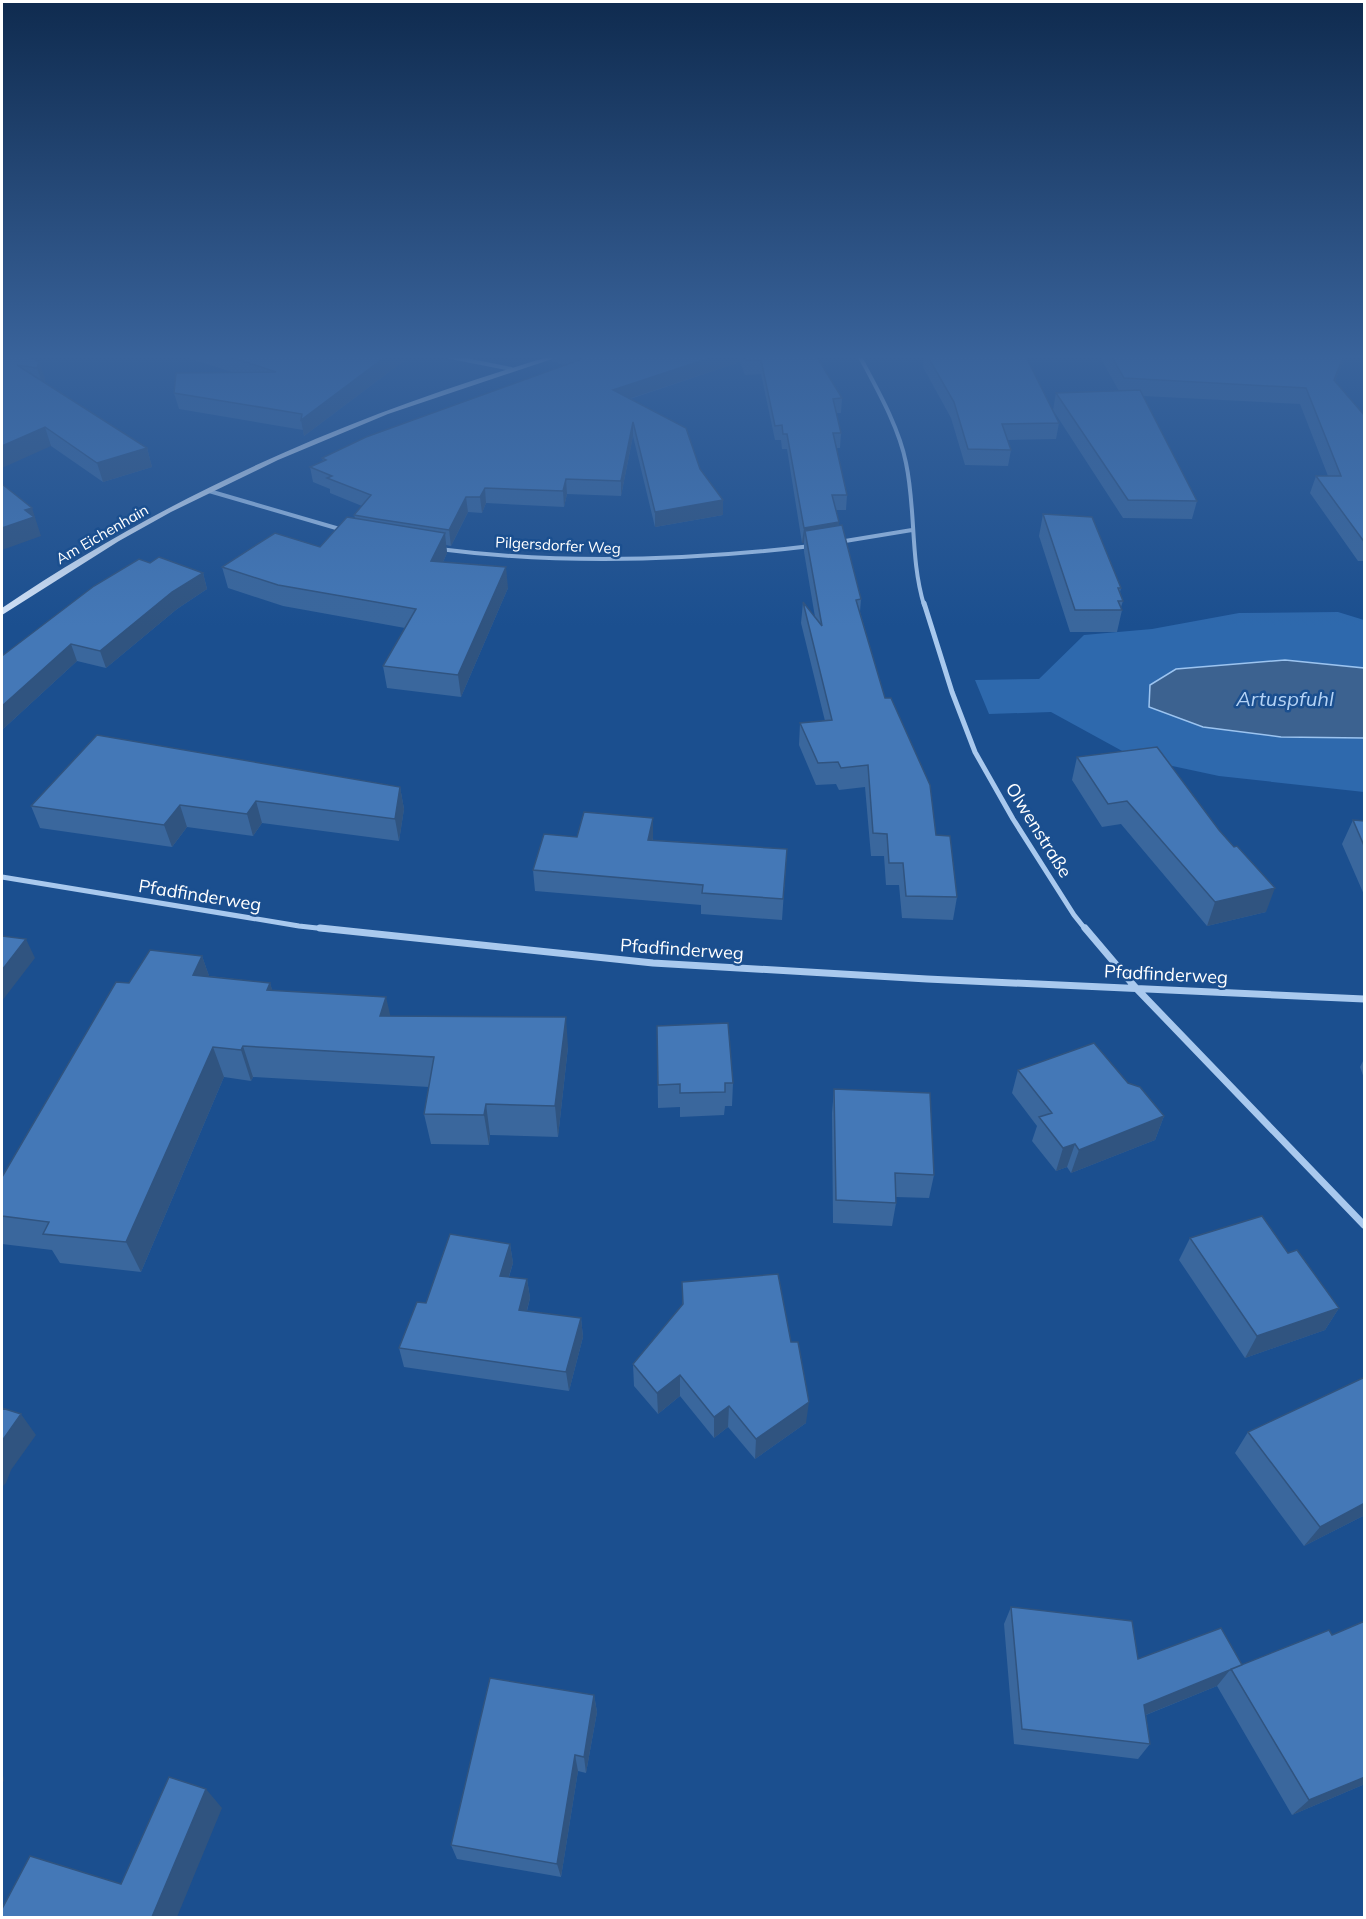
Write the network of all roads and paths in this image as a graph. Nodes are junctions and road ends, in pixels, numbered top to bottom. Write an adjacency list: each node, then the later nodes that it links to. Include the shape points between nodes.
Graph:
1 (306, 447): 3 (street, Am Eichenhain)
2 (900, 447): 4 (street, Olwenstraße, via 906,462)
3 (209, 491): 5 (street); 9 (street, Am Eichenhain, via 117,539)
4 (912, 530): 6 (street); 11 (street, Olwenstraße, via 918,585 975,752 1074,915)
5 (344, 531)
6 (830, 543)
7 (821, 544): 8 (street, Pilgersdorfer Weg, via 752,554 646,560 524,557)
8 (434, 548)
9 (2, 612)
10 (2, 877): 11 (street, Pfadfinderweg, via 299,926 653,963)
11 (1135, 987): 12 (street, Pfadfinderweg); 13 (street, Olwenstraße)
12 (1365, 999)
13 (1365, 1224)

